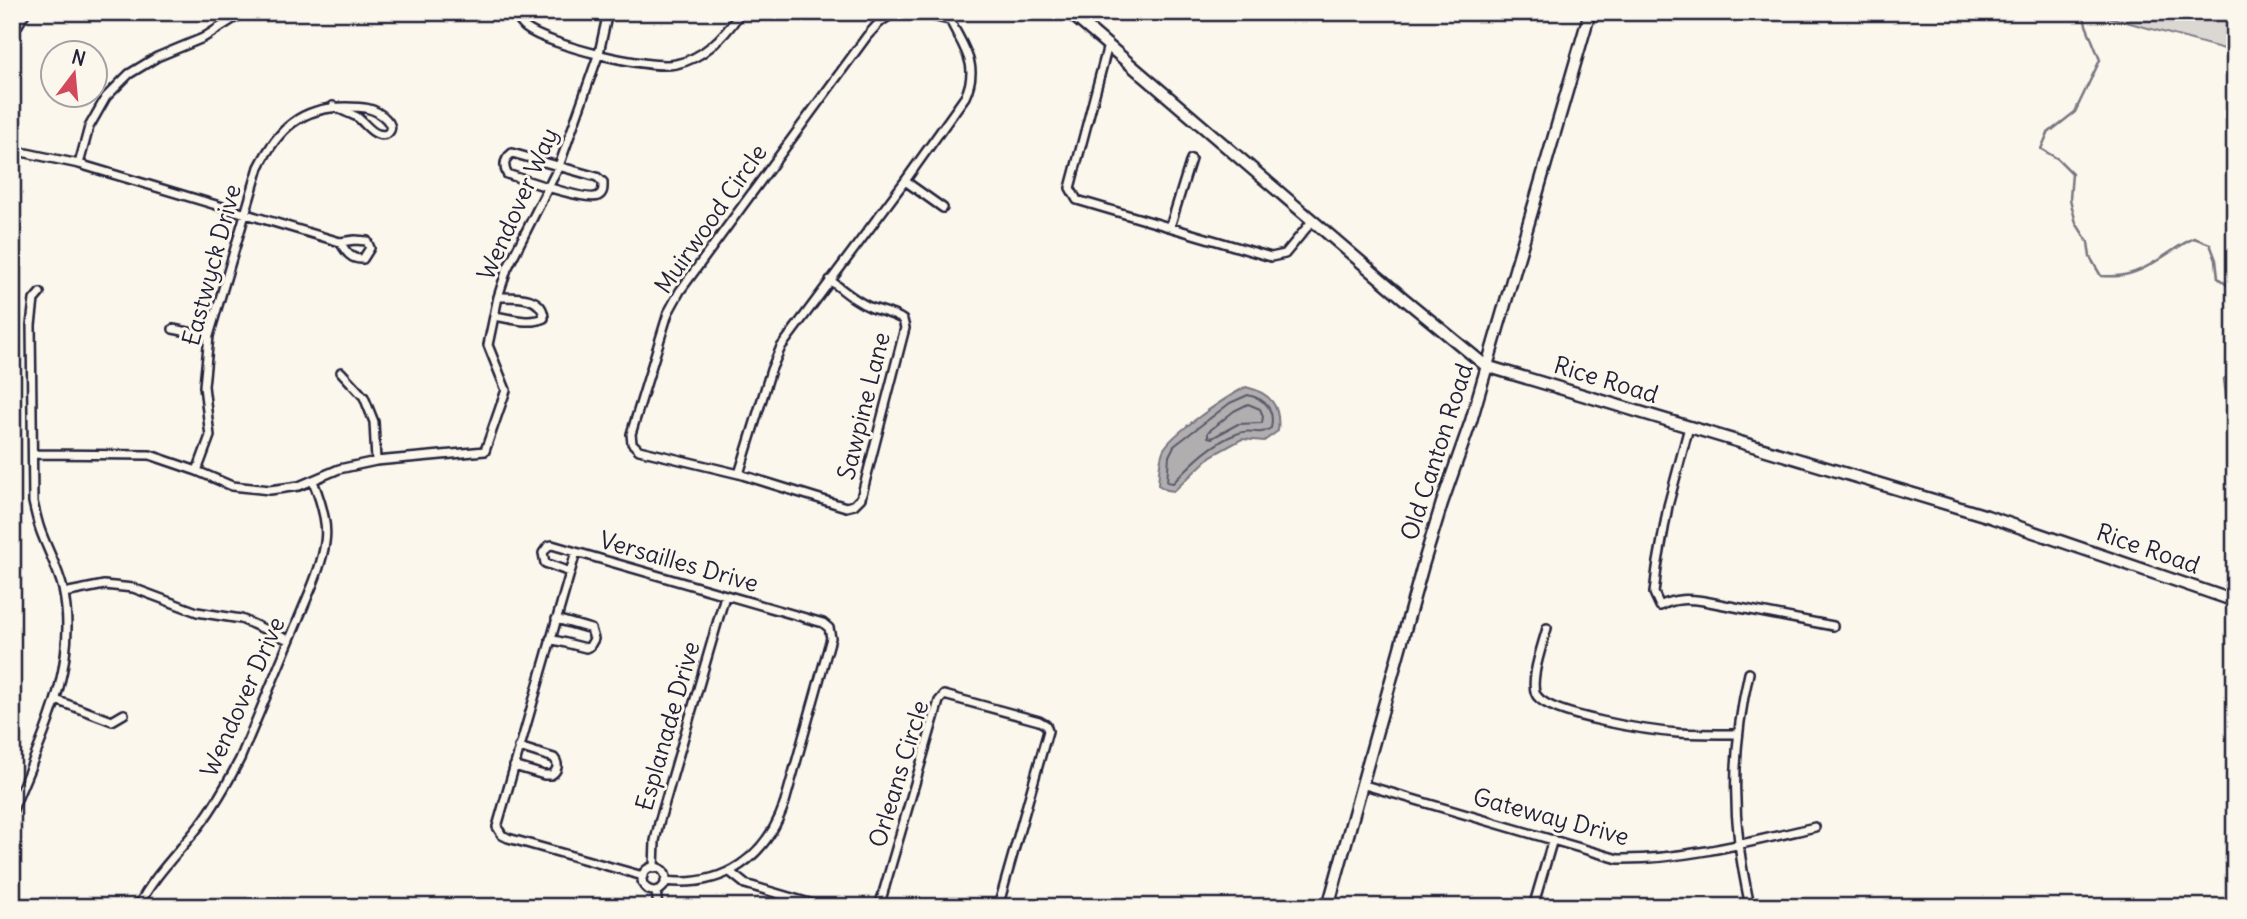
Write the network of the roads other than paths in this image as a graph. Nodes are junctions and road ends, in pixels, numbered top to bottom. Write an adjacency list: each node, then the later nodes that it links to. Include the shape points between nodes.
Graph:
1 (26, 12): 10 (street)
2 (244, 12): 16 (street, via 129,74 106,97 89,127)
3 (512, 12): 12 (street, via 526,29)
4 (608, 12): 12 (street, Wendover Way)
5 (957, 12): 9 (street)
6 (1069, 12): 11 (street, Rice Road)
7 (1590, 12): 31 (street, Old Canton Road)
8 (738, 16): 12 (street, via 702,53 677,64 650,65)
9 (950, 20): 18 (street, via 970,59 971,83); 37 (street, Muirwood Circle, via 912,13 884,18 668,313 632,443 639,450)
10 (12, 35)
11 (1108, 45): 22 (street, Rice Road); 23 (street, via 1069,188 1077,200)
12 (599, 53): 17 (street, Wendover Way)
13 (332, 106): 13 (street, Eastwyck Drive, via 372,109 387,119 391,129 388,134 376,134 357,117); 21 (street, Eastwyck Drive, via 310,112 270,144)
14 (12, 150): 16 (street)
15 (1191, 159): 23 (street)
16 (79, 164): 21 (street)
17 (559, 166): 19 (street, Wendover Way); 19 (street, via 597,177 603,182 603,192 592,198); 19 (street, via 512,153 506,157 508,174)
18 (905, 181): 20 (street); 25 (street)
19 (549, 187): 27 (street, Wendover Way)
20 (943, 208)
21 (244, 215): 24 (street); 30 (street, Eastwyck Drive)
22 (1313, 220): 23 (street, via 1285,254 1271,257); 31 (street, Rice Road)
23 (1170, 227)
24 (340, 243)
25 (830, 280): 37 (street, via 781,347); 37 (street, Sawpine Lane, via 872,308 895,314 905,328 861,498 846,507)
26 (40, 293): 34 (street, via 34,300 31,325)
27 (498, 297): 28 (street, Wendover Way); 28 (street, via 536,302 544,318 529,321)
28 (494, 316): 35 (street, Wendover Way, via 488,345 506,390 485,451)
29 (173, 329): 30 (street)
30 (209, 336): 36 (street, Eastwyck Drive, via 204,386 209,436)
31 (1486, 366): 33 (street, Rice Road); 55 (street, Old Canton Road)
32 (341, 373): 35 (street, via 365,397 374,422)
33 (1689, 427): 43 (street, Rice Road, via 1987,516); 45 (street, via 1657,568 1654,593 1660,606 1671,600 1704,601)
34 (34, 454): 36 (street, Wendover Way, via 150,455); 41 (street, via 33,502)
35 (376, 461): 38 (street, Wendover Way, via 339,469)
36 (197, 471): 38 (street, Wendover Way, via 232,486 270,490)
37 (739, 474)
38 (313, 481): 48 (street, Wendover Drive, via 325,510 324,556)
39 (576, 552): 40 (street, Versailles Drive); 40 (street, via 552,545 543,553 545,563); 42 (street, Versailles Drive)
40 (570, 572): 44 (street, Versailles Drive)
41 (64, 593): 48 (street, via 104,585 133,588 197,612 241,619); 50 (street, via 67,650)
42 (725, 596): 60 (street, Esplanade Drive, via 659,823); 61 (street, Versailles Drive, via 823,623 830,628 831,638 775,827 754,856)
43 (2235, 601)
44 (556, 619): 47 (street, Versailles Drive); 47 (street, via 591,629 593,643 581,648)
45 (1833, 626)
46 (1548, 628): 52 (street, via 1533,683 1537,696 1552,707 1676,733)
47 (551, 639): 53 (street, Versailles Drive)
48 (289, 640): 65 (street, Wendover Drive, via 226,786)
49 (1749, 673): 52 (street)
50 (56, 700): 51 (street, via 112,721); 56 (street)
51 (124, 714)
52 (1737, 734): 59 (street)
53 (519, 747): 54 (street, Versailles Drive); 54 (street, via 555,758 557,769 544,775)
54 (514, 766): 62 (street, Versailles Drive, via 498,821 502,835)
55 (1361, 784): 58 (street, Gateway Drive); 70 (street, Old Canton Road)
56 (12, 812)
57 (1815, 828): 59 (street, Gateway Drive)
58 (1553, 839): 59 (street, Gateway Drive, via 1618,859 1649,860); 71 (street)
59 (1739, 844): 72 (street)
60 (654, 868): 62 (street); 63 (street, via 663,872)
61 (730, 872): 63 (street, Versailles Drive, via 695,882); 67 (street, via 745,884)
62 (643, 876): 64 (street, via 645,886)
63 (665, 881): 64 (street)
64 (656, 891): 66 (street)
65 (138, 907)
66 (658, 907)
67 (823, 907)
68 (879, 907): 69 (street, Orleans Circle, via 944,695 1039,721 1048,730)
69 (998, 907)
70 (1328, 907)
71 (1534, 907)
72 (1750, 907)

